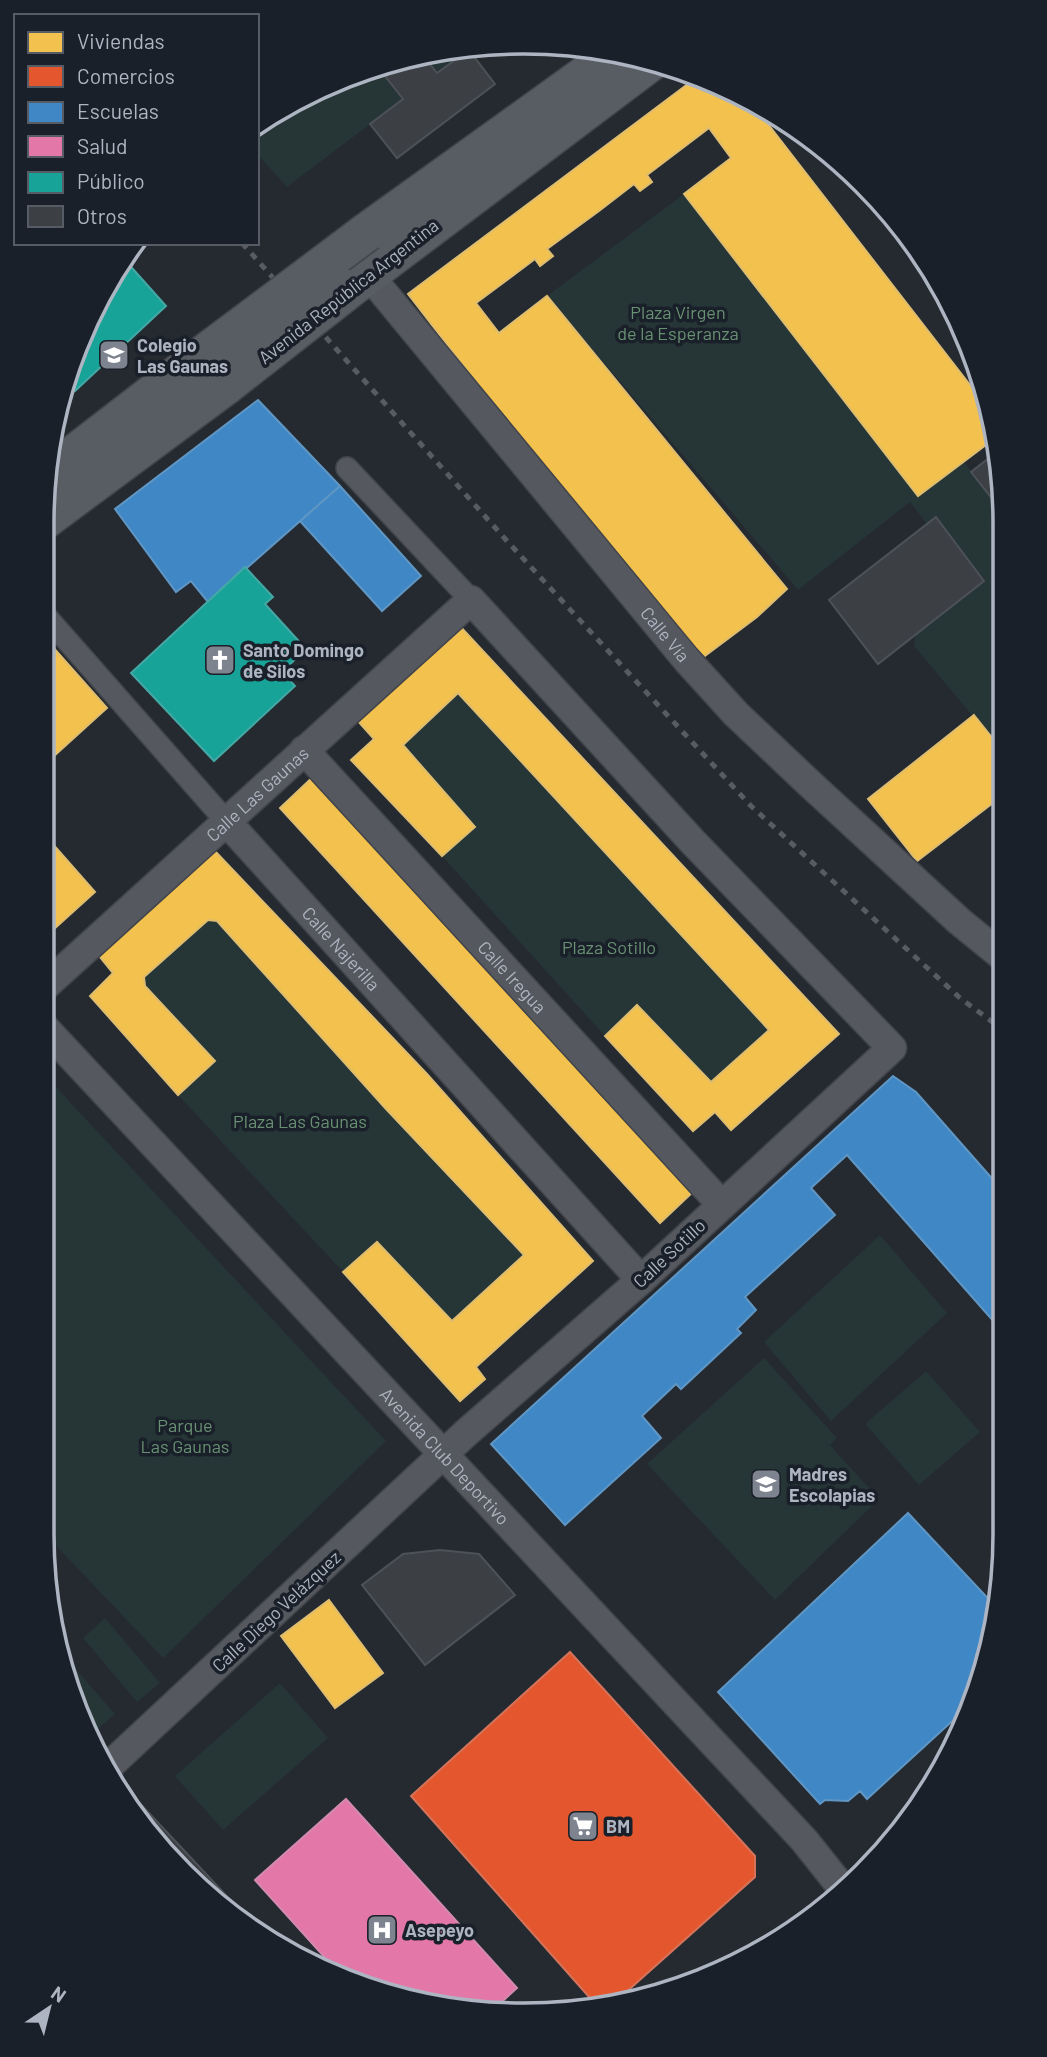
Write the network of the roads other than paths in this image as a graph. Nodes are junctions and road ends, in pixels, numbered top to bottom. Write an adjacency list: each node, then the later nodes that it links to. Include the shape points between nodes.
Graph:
1 (605, 61): 4 (main road, Avenida República Argentina, bridge, via 367,232)
2 (641, 69): 3 (main road, Avenida República Argentina)
3 (359, 281): 6 (main road, Avenida República Argentina, bridge); 11 (street, Calle Vía, via 736,714)
4 (57, 467)
5 (347, 468): 7 (street)
6 (54, 513)
7 (471, 600): 9 (street, Calle Las Gaunas); 14 (street, Calle Sotillo, via 692,841 892,1048)
8 (54, 626): 10 (street, Calle Najerilla)
9 (304, 751): 10 (street, Calle Las Gaunas); 14 (street, Calle Iregua)
10 (226, 821): 12 (street, Calle Las Gaunas); 15 (street, Calle Najerilla)
11 (993, 949)
12 (54, 978)
13 (54, 1037): 16 (street, Avenida Club Deportivo)
14 (721, 1204): 15 (street, Calle Sotillo)
15 (640, 1280): 16 (street, Calle Sotillo)
16 (443, 1456): 17 (street, Calle Diego Velázquez); 18 (street, Avenida Club Deportivo, via 804,1840)
17 (114, 1762)
18 (837, 1882)

